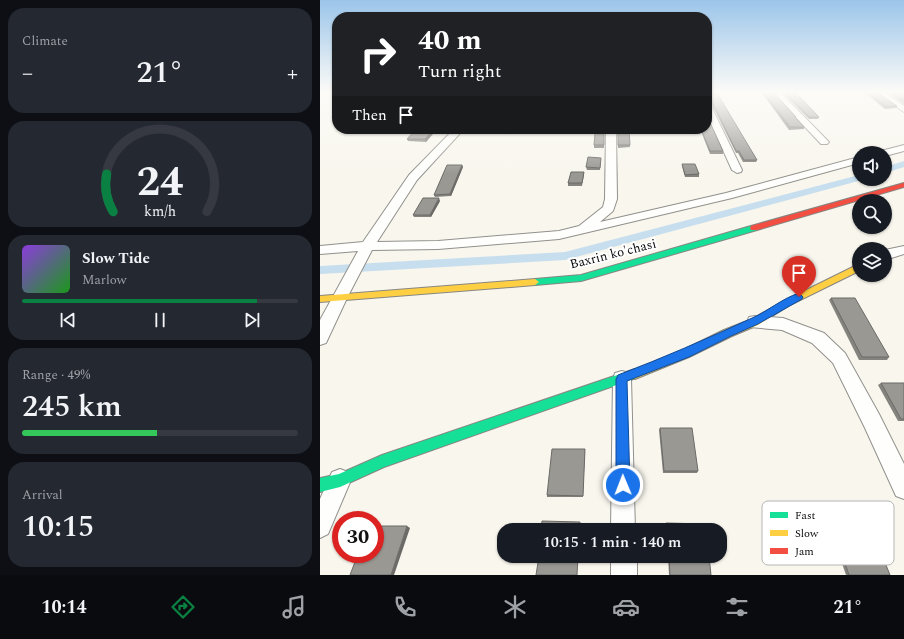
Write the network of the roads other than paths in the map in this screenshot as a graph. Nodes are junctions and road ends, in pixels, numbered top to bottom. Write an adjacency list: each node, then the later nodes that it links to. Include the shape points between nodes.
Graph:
1 (713, 120): 9 (street)
2 (803, 120): 5 (street)
3 (454, 134): 12 (street, via 408,184)
4 (612, 134): 11 (street, via 609,208)
5 (824, 142)
6 (904, 148): 7 (street)
7 (892, 151)
8 (852, 162): 11 (street, via 728,196)
9 (737, 170)
10 (904, 185): 17 (street, Baxrin ko'chasi, via 581,278)
11 (581, 230): 12 (street, via 559,235 438,245)
12 (367, 246): 13 (street); 17 (street)
13 (320, 250)
14 (904, 250): 15 (street)
15 (892, 254)
16 (852, 270): 19 (street)
17 (337, 299): 18 (street, Baxrin ko'chasi); 20 (street)
18 (320, 300)
19 (755, 322): 21 (street); 23 (street, via 783,324 818,338 839,358)
20 (320, 338)
21 (622, 379): 22 (street, via 382,461); 24 (street)
22 (330, 482): 25 (street)
23 (904, 488)
24 (623, 523)
25 (320, 526)
26 (624, 563): 27 (street)
27 (624, 575)

